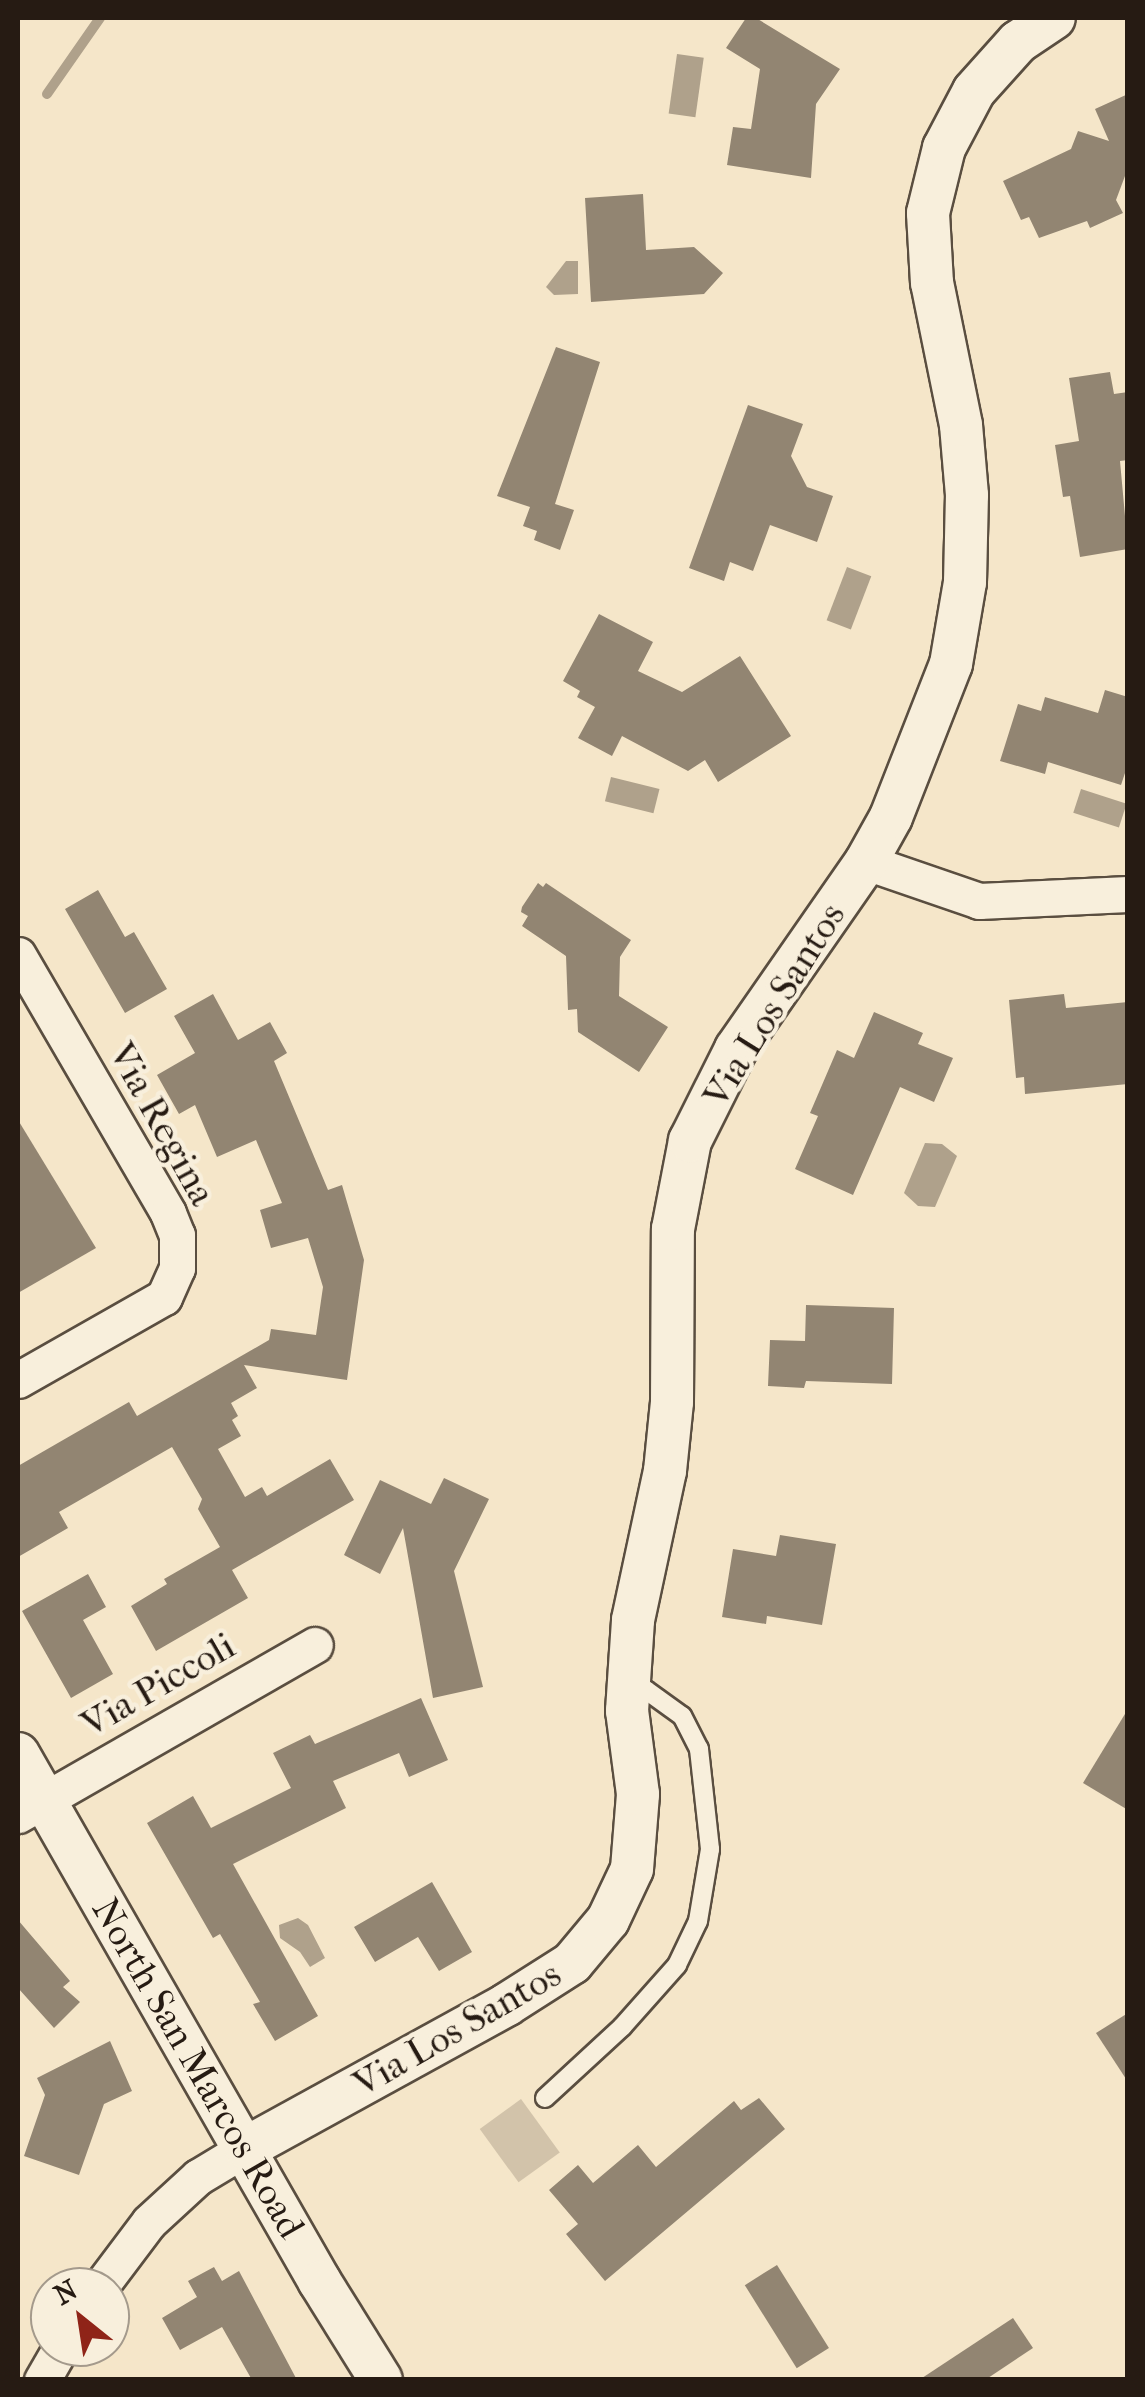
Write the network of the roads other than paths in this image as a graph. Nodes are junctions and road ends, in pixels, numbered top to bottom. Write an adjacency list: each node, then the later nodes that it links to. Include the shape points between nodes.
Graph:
1 (1054, 18): 2 (street, Via Los Santos, via 1018,42 974,91 944,148 928,213 932,283 961,426 965,582 951,664 891,817)
2 (866, 862): 3 (street, via 979,901); 7 (street, Via Los Santos, via 736,1050 690,1141 673,1229 666,1471 633,1620)
3 (1128, 894)
4 (18, 955): 5 (street, Via Regina, via 168,1213 177,1268 164,1297)
5 (18, 1380)
6 (315, 1645): 9 (street, Via Piccoli)
7 (629, 1690): 10 (lane, via 646,1690 682,1716 699,1749 710,1850 698,1921 677,1965); 11 (street, Via Los Santos, via 638,1794 634,1850 608,1920 572,1963)
8 (18, 1754): 9 (street, North San Marcos Road)
9 (31, 1808): 11 (street, North San Marcos Road)
10 (545, 2098)
11 (246, 2148): 12 (street, via 198,2177 149,2222); 13 (street, North San Marcos Road)
12 (115, 2267)
13 (382, 2380)

